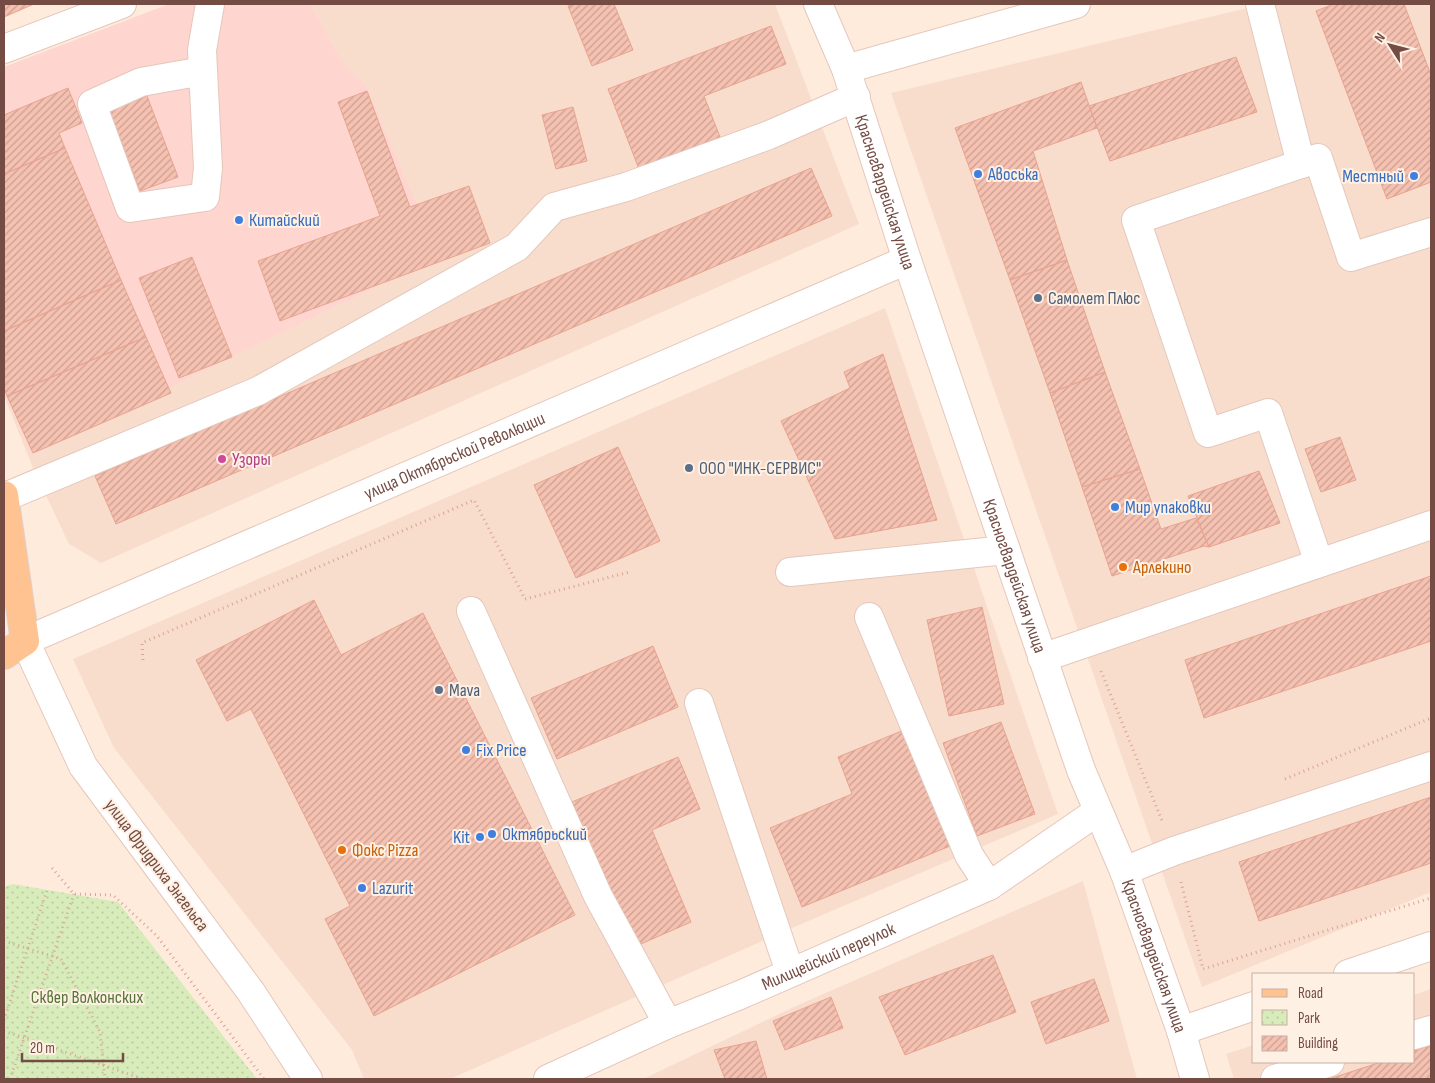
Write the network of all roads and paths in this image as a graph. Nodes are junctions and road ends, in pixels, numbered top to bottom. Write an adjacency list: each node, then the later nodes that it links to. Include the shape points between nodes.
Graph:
1 (122, 4): 6 (street)
2 (210, 4): 8 (street, via 202,50)
3 (818, 4): 7 (street, Красногвардейская улица)
4 (1076, 4): 7 (street)
5 (1260, 4): 10 (street)
6 (4, 49)
7 (846, 68): 9 (street, Красногвардейская улица)
8 (203, 71): 8 (street, via 208,168 205,197 130,208 92,104 141,82)
9 (856, 97): 12 (street, Красногвардейская улица); 13 (street, via 760,138 626,187 554,207 517,247 258,391)
10 (1301, 164): 11 (street, via 1318,158 1352,257); 16 (street, via 1136,220 1208,434 1268,413)
11 (1431, 232)
12 (907, 260): 15 (street, Красногвардейская улица); 22 (street, улица Октябрьской Революции)
13 (4, 496): 22 (main road, улица Фридриха Энгельса)
14 (1431, 525): 16 (street)
15 (1006, 550): 18 (street); 23 (street, Красногвардейская улица)
16 (1319, 563): 23 (street)
17 (630, 572): 24 (path, via 525,599 474,500 142,643)
18 (790, 572)
19 (471, 611): 47 (street, via 598,896)
20 (4, 613): 22 (main road, улица Фридриха Энгельса)
21 (869, 617): 35 (street, via 970,855)
22 (15, 648): 59 (street, улица Фридриха Энгельса, via 83,766 251,992)
23 (1042, 658): 30 (street, Красногвардейская улица)
24 (143, 660)
25 (1099, 665): 31 (path)
26 (699, 703): 43 (street)
27 (1431, 718): 29 (path)
28 (1431, 766): 33 (street, via 1174,851)
29 (1284, 779)
30 (1098, 811): 33 (street, Красногвардейская улица); 35 (street, Милицейский переулок)
31 (1165, 828)
32 (52, 868): 37 (path)
33 (1124, 871): 50 (street, Красногвардейская улица)
34 (1179, 873): 38 (path, via 1202,969)
35 (988, 886): 43 (street, Милицейский переулок)
36 (47, 890): 41 (path)
37 (74, 894): 42 (path); 58 (path, via 113,895 157,936)
38 (1431, 898)
39 (4, 940): 41 (path)
40 (1431, 946): 44 (street)
41 (28, 948): 42 (path); 46 (path)
42 (53, 957): 52 (path); 54 (path, via 61,960 100,1032)
43 (790, 972): 47 (street, Милицейский переулок)
44 (1351, 973)
45 (1252, 1007): 50 (street)
46 (4, 1020)
47 (668, 1024): 60 (street, Милицейский переулок)
48 (1431, 1030): 51 (street)
49 (4, 1031): 52 (path)
50 (1181, 1032): 61 (street, Красногвардейская улица)
51 (1415, 1035)
52 (25, 1038): 54 (path); 55 (path)
53 (1327, 1063): 62 (street)
54 (104, 1066): 56 (path); 57 (path)
55 (10, 1079)
56 (105, 1079)
57 (143, 1079)
58 (264, 1079)
59 (308, 1079)
60 (548, 1079)
61 (1195, 1079)
62 (1275, 1079)

